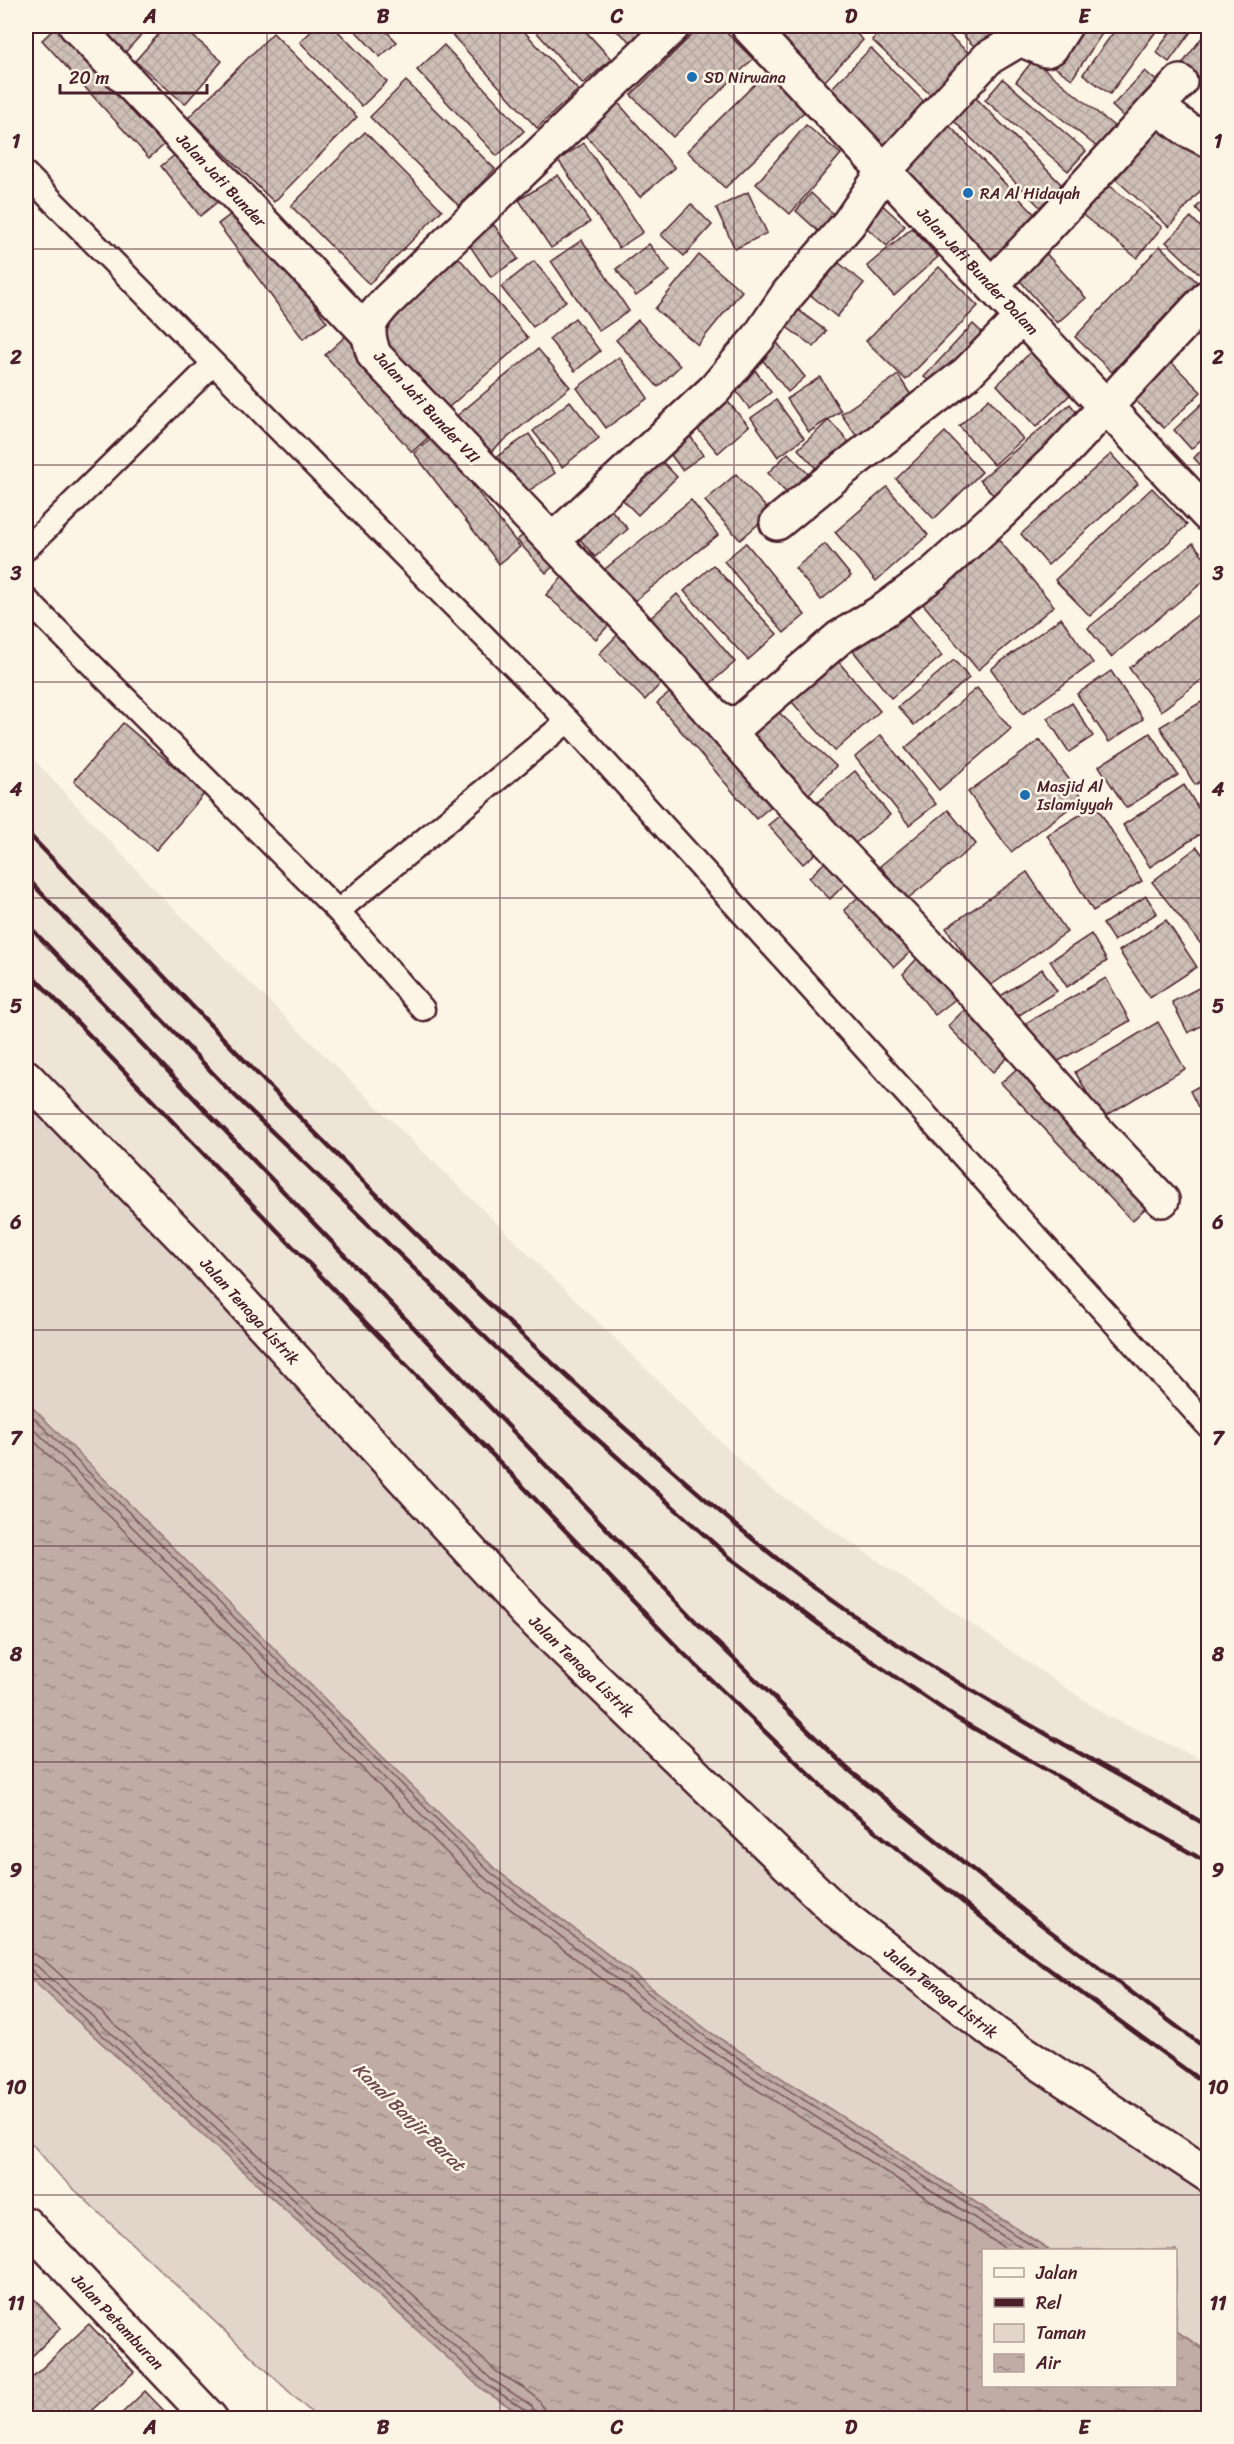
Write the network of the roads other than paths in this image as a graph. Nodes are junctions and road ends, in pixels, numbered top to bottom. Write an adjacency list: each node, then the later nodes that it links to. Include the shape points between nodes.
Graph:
1 (76, 26): 13 (street, Jalan Jati Bunder)
2 (673, 26): 13 (street, Jalan Jati Bunder VII, via 387,301 372,318)
3 (748, 26): 8 (street, Jalan Jati Bunder Dalam)
4 (1065, 26): 8 (street, via 1051,48 1046,50 1020,39 988,58)
5 (1180, 82): 6 (street)
6 (1157, 107): 7 (street); 10 (street, via 1053,223)
7 (1209, 140)
8 (885, 170): 10 (street, Jalan Jati Bunder Dalam); 18 (street, via 849,223 715,389)
9 (26, 174): 14 (lane)
10 (992, 284): 12 (street, Jalan Jati Bunder Dalam)
11 (1209, 297): 15 (street)
12 (1022, 317): 15 (street, Jalan Jati Bunder Dalam); 17 (street, via 968,373)
13 (367, 333): 18 (street, Jalan Jati Bunder VII, via 374,356)
14 (213, 363): 19 (lane); 22 (lane)
15 (1106, 406): 16 (street, Jalan Jati Bunder Dalam); 21 (street, via 1061,455 934,573 839,638 741,722 727,723)
16 (1209, 515)
17 (777, 523)
18 (553, 540): 21 (street, Jalan Jati Bunder VII)
19 (26, 549)
20 (26, 599): 23 (lane)
21 (716, 717): 26 (street, Jalan Jati Bunder VII)
22 (568, 721): 23 (lane); 27 (lane)
23 (338, 911): 24 (lane)
24 (423, 1009)
25 (26, 1077): 28 (street, Jalan Tenaga Listrik, via 188,1243 526,1612 835,1910 997,2035)
26 (1162, 1200)
27 (1209, 1426)
28 (1209, 2175)
29 (28, 2230): 30 (street, Jalan Petamburan)
30 (210, 2418)

